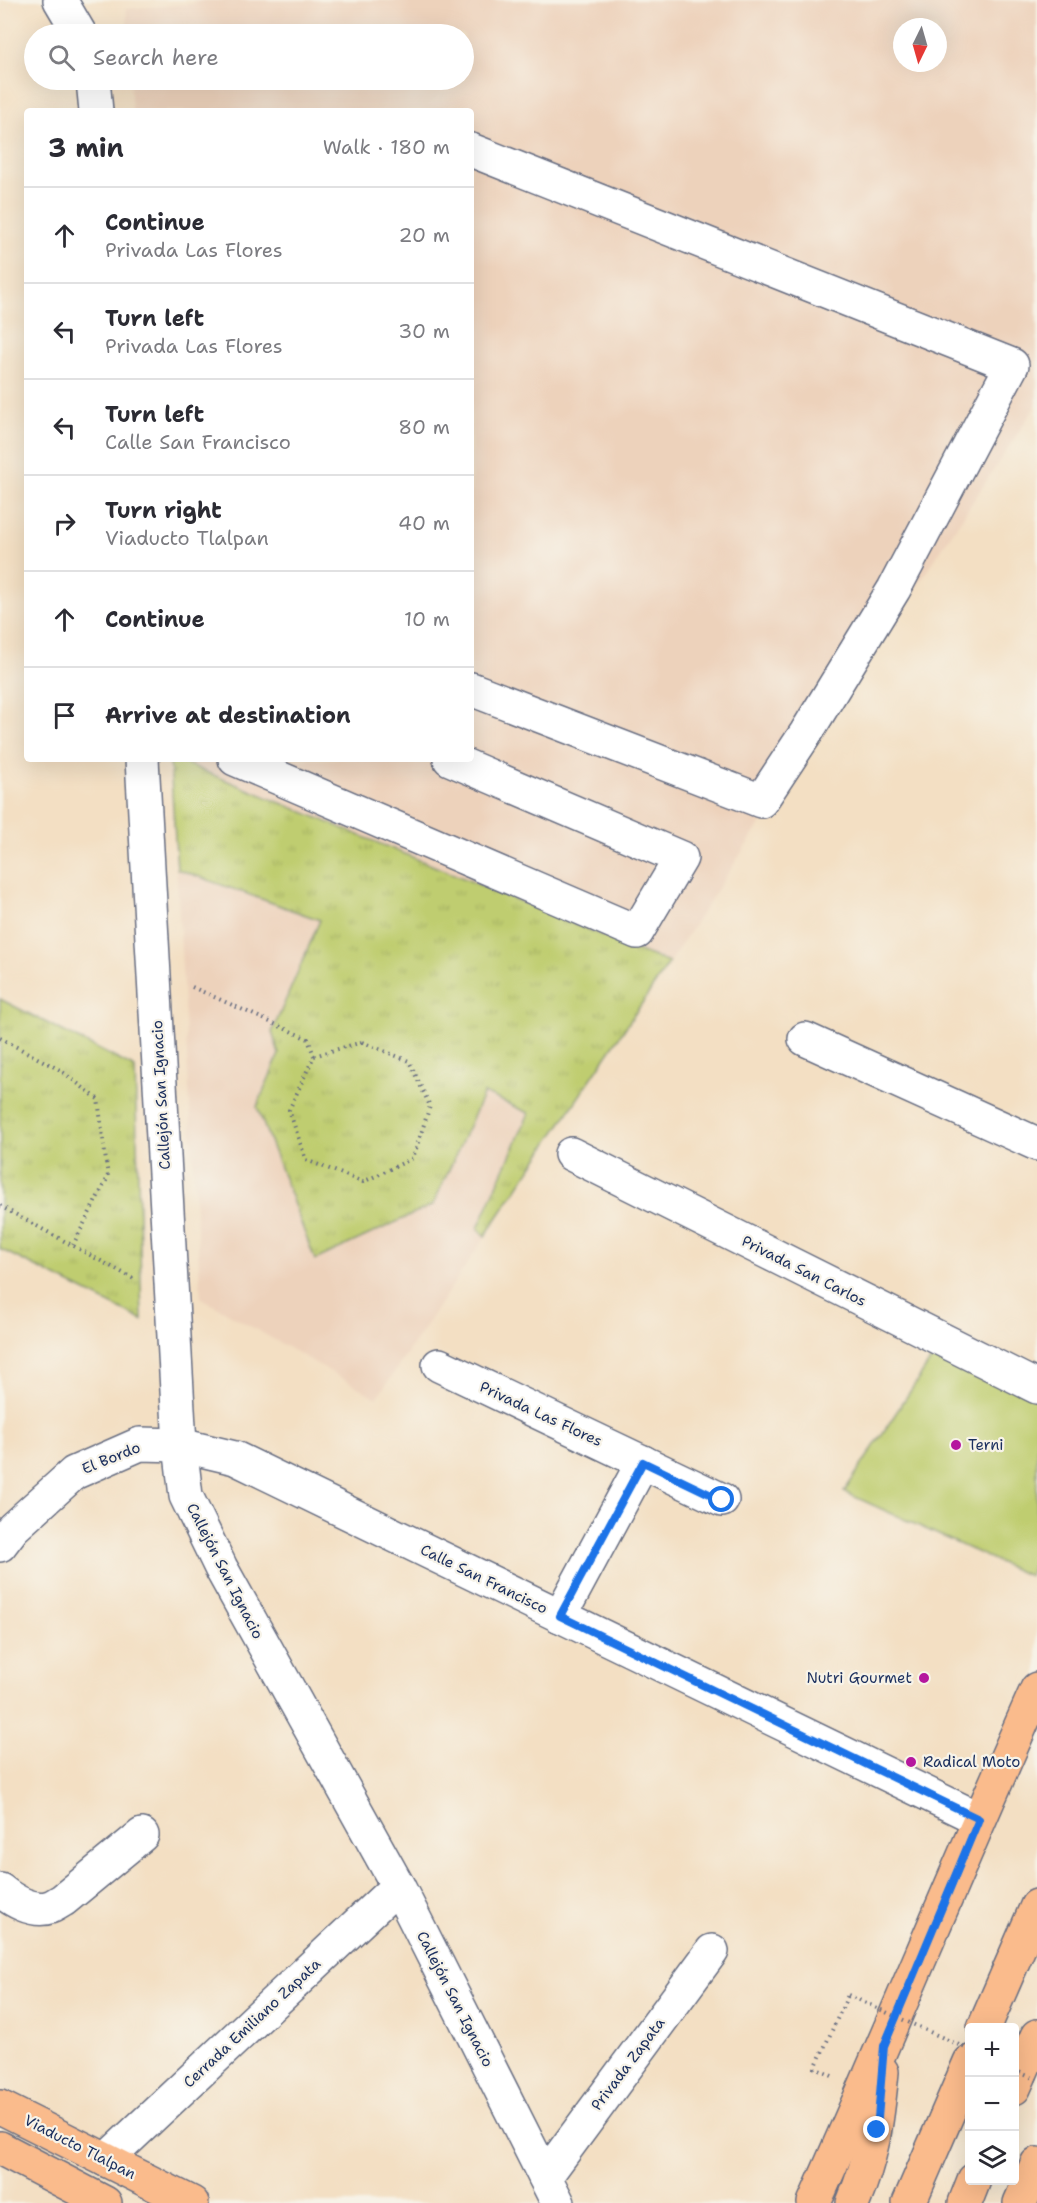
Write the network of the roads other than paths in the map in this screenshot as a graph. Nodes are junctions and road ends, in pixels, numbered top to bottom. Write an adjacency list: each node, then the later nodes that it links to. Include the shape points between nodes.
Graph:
1 (60, 0): 2 (street)
2 (74, 24)
3 (94, 90): 4 (street)
4 (96, 108)
5 (474, 151): 6 (street, via 1012,365 894,589 761,801)
6 (474, 690)
7 (142, 762): 15 (street, Callejón San Ignacio)
8 (242, 762): 9 (street, via 637,932 681,858)
9 (457, 762)
10 (805, 1040): 11 (street)
11 (1037, 1144)
12 (571, 1154): 14 (street, Privada San Carlos)
13 (439, 1365): 16 (street, Privada Las Flores)
14 (1037, 1387)
15 (180, 1444): 18 (street, El Bordo, via 140,1444 74,1473 13,1528); 19 (street, Calle San Francisco, via 235,1458); 23 (street, Callejón San Ignacio, via 186,1496 221,1568)
16 (643, 1462): 17 (street, Privada Las Flores); 19 (street)
17 (722, 1500)
18 (0, 1545)
19 (560, 1616): 21 (street, Calle San Francisco)
20 (1037, 1689): 21 (main road)
21 (979, 1819): 29 (main road)
22 (142, 1835): 24 (street, via 48,1908 11,1900)
23 (398, 1886): 34 (street, Cerrada Emiliano Zapata); 37 (street, Callejón San Ignacio)
24 (0, 1890)
25 (1037, 1906): 27 (main road)
26 (712, 1952): 37 (street, Privada Zapata)
27 (986, 2023)
28 (1037, 2036): 31 (main road)
29 (884, 2046): 40 (main road); 41 (main road, via 877,2130)
30 (965, 2071): 42 (main road)
31 (1019, 2077)
32 (0, 2107): 34 (main road, Viaducto Tlalpan)
33 (0, 2148): 38 (main road)
34 (106, 2160): 39 (main road, Viaducto Tlalpan)
35 (1037, 2164): 44 (main road)
36 (972, 2185): 43 (main road)
37 (551, 2190)
38 (105, 2203)
39 (192, 2203)
40 (814, 2203)
41 (853, 2203)
42 (909, 2203)
43 (965, 2203)
44 (1020, 2203)

